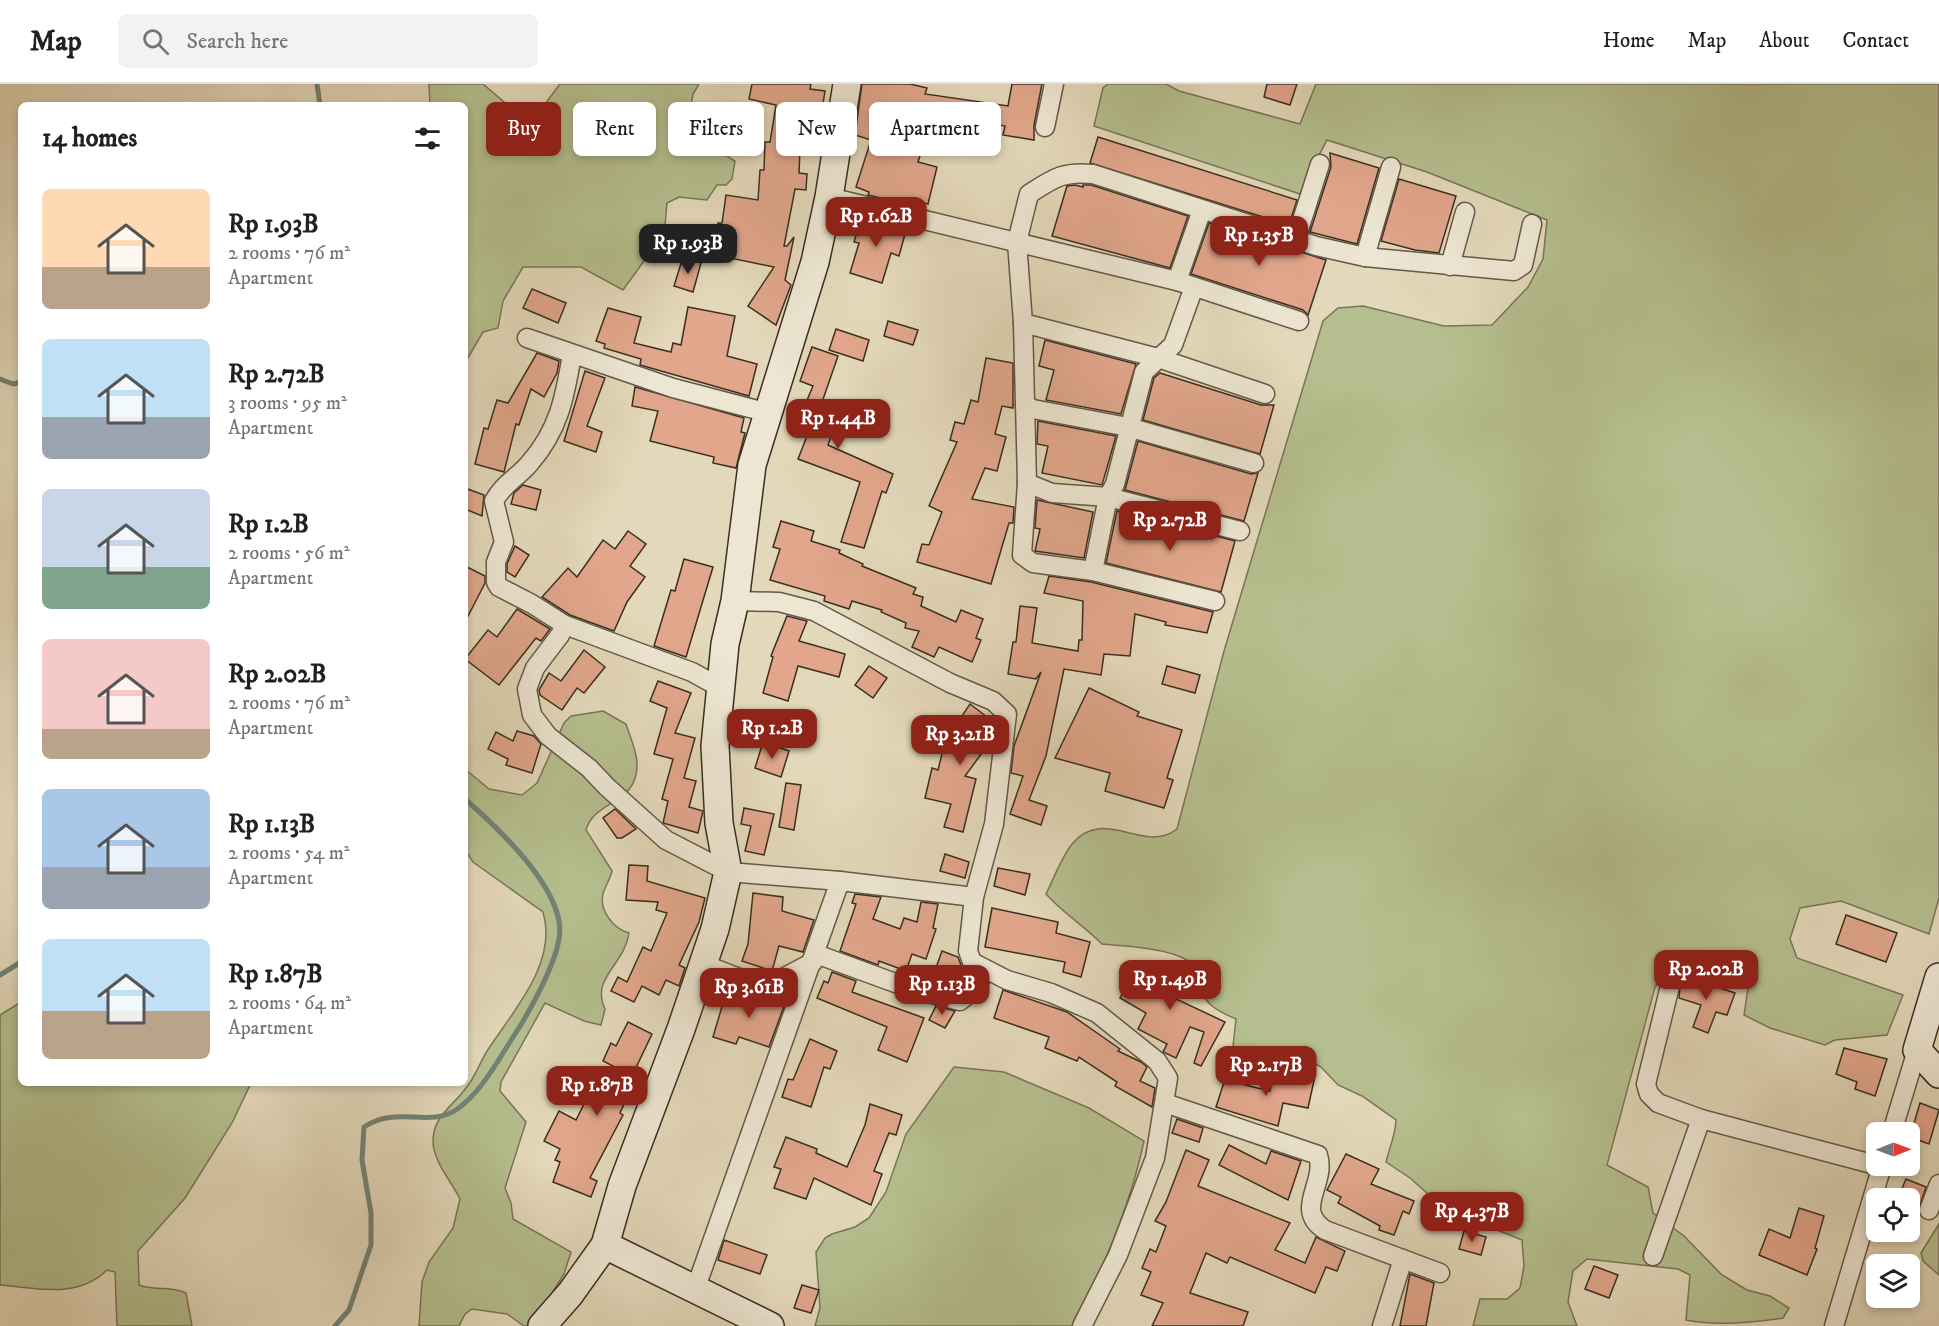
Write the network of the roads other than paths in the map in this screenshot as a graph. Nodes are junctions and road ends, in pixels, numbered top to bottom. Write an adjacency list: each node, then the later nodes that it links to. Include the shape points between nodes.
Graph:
1 (847, 84): 6 (street)
2 (1054, 84): 3 (street)
3 (1045, 127)
4 (1320, 164): 10 (street)
5 (1391, 167): 12 (street)
6 (830, 197): 11 (street); 22 (street, via 815,262)
7 (1202, 210): 10 (street); 11 (street, via 1093,174 1071,172 1056,176 1029,194); 14 (street)
8 (1465, 212): 13 (street)
9 (1532, 224): 13 (street, via 1522,265 1517,270)
10 (1296, 240): 12 (street)
11 (1017, 242): 14 (street); 16 (street)
12 (1365, 257): 13 (street)
13 (1450, 266)
14 (1185, 284): 15 (street); 19 (street, via 1173,345)
15 (1299, 321)
16 (1023, 323): 19 (street); 21 (street)
17 (527, 338): 18 (street)
18 (572, 354): 22 (street, via 673,388); 31 (street, via 557,424 529,465 497,496 494,507 504,542 495,562 499,587)
19 (1158, 358): 20 (street); 23 (street, via 1144,372)
20 (1265, 394)
21 (1025, 405): 23 (street); 25 (street)
22 (769, 413): 29 (street, via 752,465)
23 (1128, 427): 24 (street); 26 (street, via 1115,484)
24 (1254, 463)
25 (1027, 483): 26 (street, via 1052,493); 28 (street, via 1022,555 1033,563 1050,567)
26 (1108, 497): 27 (street); 28 (street)
27 (1240, 531)
28 (1093, 571): 30 (street)
29 (735, 601): 32 (street, via 725,644); 35 (street, via 779,602 814,611 1004,709 1008,719 994,824)
30 (1215, 601)
31 (565, 625): 32 (street, via 692,672); 33 (street, via 535,668 527,689 532,715 548,736 589,768 648,826 666,840)
32 (721, 688): 33 (street, via 716,746 719,823)
33 (728, 872): 34 (street); 37 (street)
34 (840, 880): 35 (street); 36 (street)
35 (974, 897): 38 (street, via 968,951 972,962)
36 (814, 958): 37 (street, via 772,984 752,983); 38 (street, via 960,1001 976,987); 54 (street)
37 (703, 964): 50 (street, via 622,1186)
38 (984, 970): 43 (street, via 1097,1013 1162,1066 1168,1078)
39 (1939, 977): 41 (street)
40 (1670, 986): 44 (street, via 1646,1084 1658,1103)
41 (1917, 1050): 42 (street); 45 (street)
42 (1939, 1074)
43 (1165, 1103): 52 (street, via 1318,1155 1320,1166 1310,1211 1314,1222 1325,1230); 57 (street, via 1155,1158 1118,1255)
44 (1701, 1119): 46 (street); 51 (street)
45 (1895, 1122)
46 (1866, 1161)
47 (1877, 1176): 59 (street)
48 (1939, 1184): 49 (street)
49 (1929, 1210)
50 (605, 1245): 54 (street); 55 (street)
51 (1653, 1256)
52 (1403, 1259): 53 (street); 58 (street)
53 (1440, 1273)
54 (695, 1290): 56 (street)
55 (542, 1326)
56 (770, 1326)
57 (1082, 1326)
58 (1382, 1326)
59 (1834, 1326)

